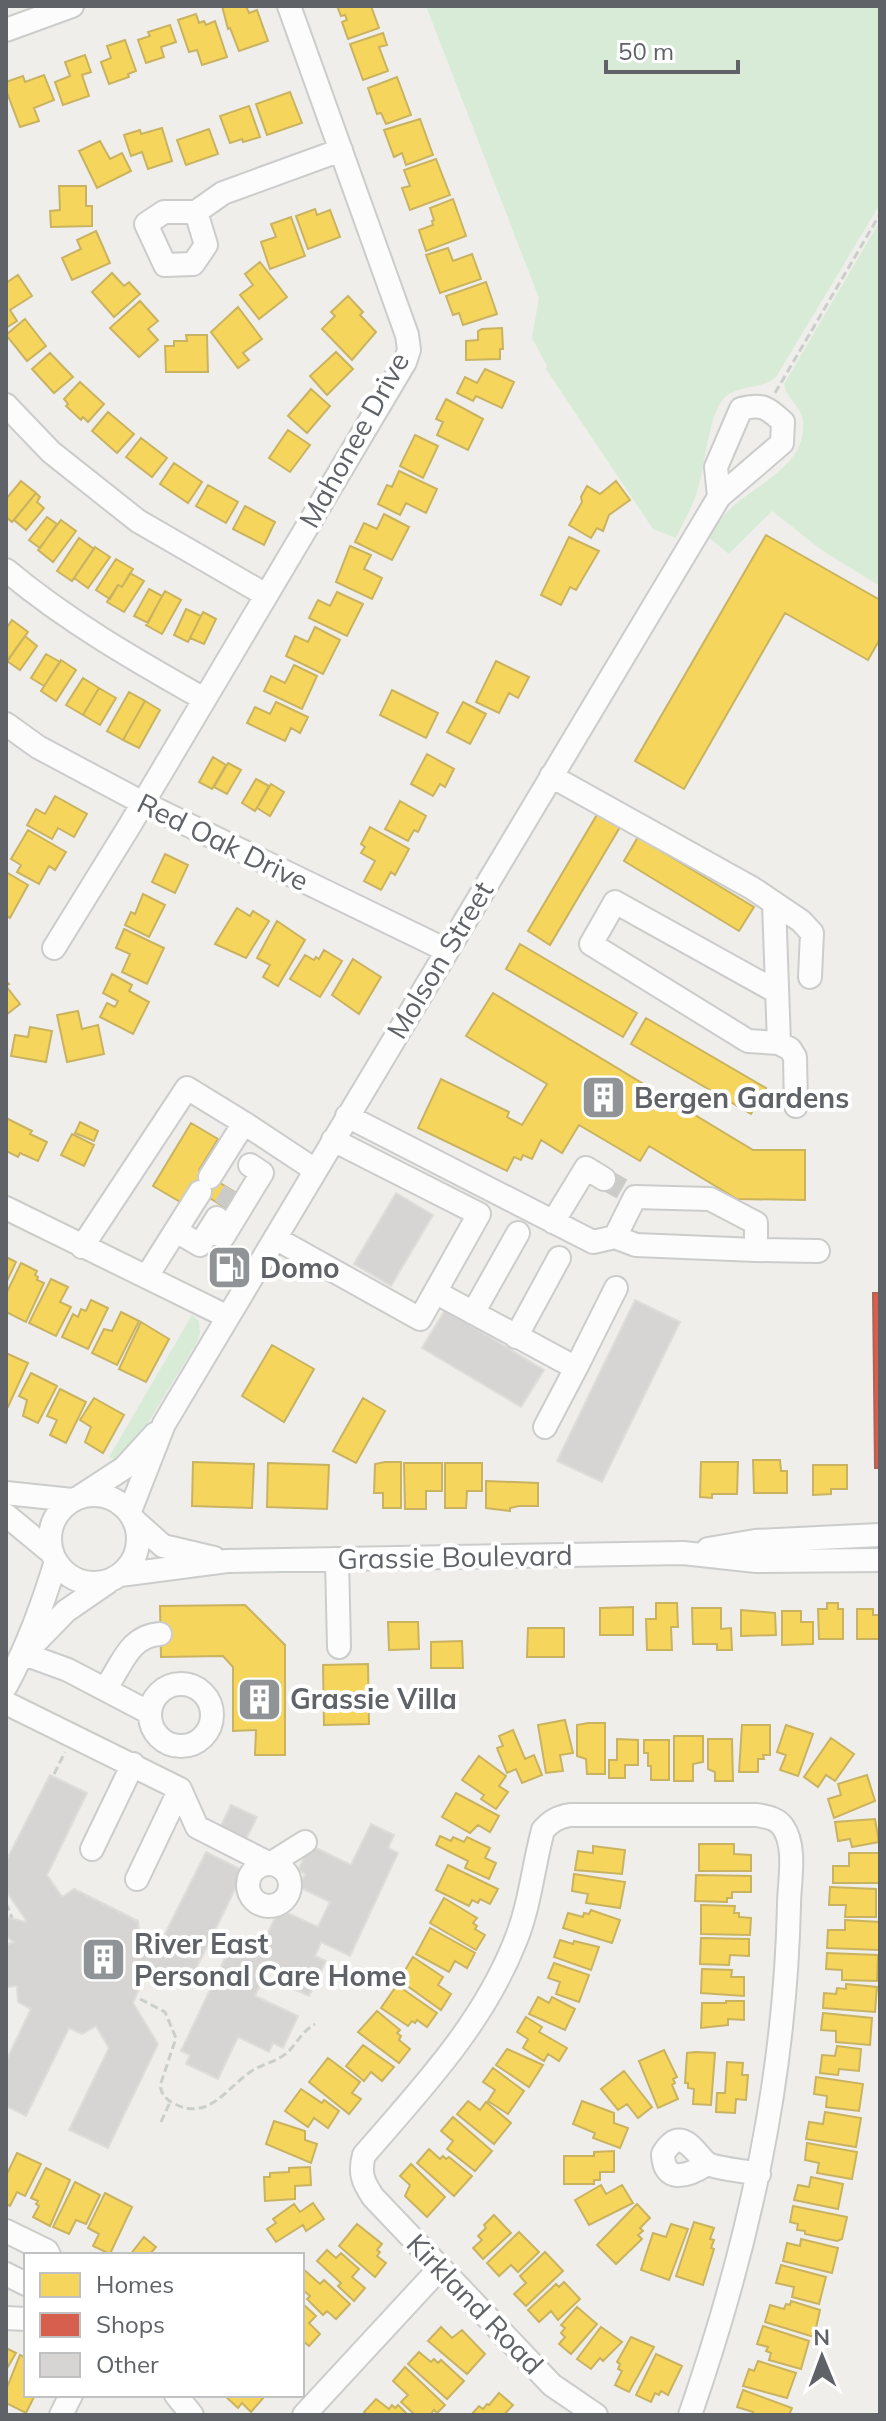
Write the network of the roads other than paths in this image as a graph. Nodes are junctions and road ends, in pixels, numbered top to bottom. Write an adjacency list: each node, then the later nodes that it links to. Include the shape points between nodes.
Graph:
1 (72, 6): 3 (street)
2 (289, 6): 5 (street, Mahonee Drive)
3 (43, 11): 4 (street)
4 (6, 30)
5 (341, 150): 6 (street, via 223,193); 10 (street, Mahonee Drive, via 409,350)
6 (196, 212)
7 (6, 405): 10 (street, via 51,452 138,521)
8 (719, 497): 8 (street, Molson Street, via 782,443 783,422 767,407 741,409 716,467); 13 (street, Molson Street)
9 (6, 570): 11 (street, via 108,644)
10 (266, 595): 11 (street, Mahonee Drive)
11 (204, 699): 14 (street, Mahonee Drive)
12 (6, 724): 14 (street, Red Oak Drive)
13 (551, 776): 15 (street); 17 (street, Molson Street)
14 (141, 802): 16 (street, Mahonee Drive); 17 (street, Red Oak Drive)
15 (774, 903): 18 (street, via 812,933); 19 (street)
16 (54, 948)
17 (446, 950): 22 (street, Molson Street)
18 (810, 977)
19 (777, 992): 20 (street); 20 (street, via 615,902 591,944 748,1041)
20 (779, 1043): 21 (street, via 795,1057)
21 (796, 1106)
22 (347, 1116): 25 (street, Molson Street); 30 (street)
23 (244, 1123): 24 (street); 32 (street); 36 (street, via 187,1088)
24 (268, 1139): 26 (street); 27 (street)
25 (333, 1140): 27 (street, Molson Street); 42 (street, via 479,1214)
26 (250, 1165): 31 (street); 31 (street, via 262,1173 223,1237)
27 (315, 1170): 35 (street, Molson Street)
28 (620, 1188): 30 (street, via 586,1168); 34 (street); 37 (street, via 710,1199 756,1223)
29 (6, 1208): 36 (street)
30 (553, 1222): 34 (street, via 593,1242)
31 (210, 1230): 32 (street, via 200,1245)
32 (176, 1231): 40 (street)
33 (518, 1233): 43 (street)
34 (615, 1237): 37 (street, via 636,1245)
35 (275, 1238): 42 (street, via 420,1319); 44 (street, Molson Street)
36 (82, 1247): 40 (street)
37 (756, 1250): 38 (street)
38 (818, 1251)
39 (559, 1258): 45 (street)
40 (147, 1276): 44 (street)
41 (616, 1288): 46 (street)
42 (435, 1292): 43 (street)
43 (473, 1313): 45 (street)
44 (228, 1317): 47 (street, Molson Street)
45 (516, 1337): 46 (street)
46 (576, 1368): 48 (street)
47 (164, 1424): 50 (street, Molson Street, via 124,1468); 52 (street, Molson Street)
48 (545, 1427)
49 (6, 1493): 50 (street)
50 (76, 1498): 52 (street, via 105,1495); 55 (street, via 53,1523)
51 (6, 1515): 55 (street)
52 (133, 1516): 58 (street, Grassie Boulevard, via 163,1546); 59 (street, via 138,1549)
53 (880, 1535): 54 (street, Grassie Boulevard, via 755,1541)
54 (683, 1553): 56 (street, Grassie Boulevard); 57 (street, Grassie Boulevard, via 756,1561)
55 (54, 1557): 59 (street, via 69,1576 83,1582); 62 (street, via 45,1600)
56 (337, 1559): 58 (street, Grassie Boulevard); 61 (street)
57 (880, 1560)
58 (227, 1561): 59 (street, Grassie Boulevard)
59 (116, 1578): 62 (street, via 66,1611)
60 (160, 1634): 64 (street, via 130,1647)
61 (339, 1647)
62 (24, 1654): 63 (street); 64 (street)
63 (6, 1686)
64 (105, 1689): 66 (street)
65 (6, 1703): 67 (street)
66 (150, 1713)
67 (133, 1764): 68 (street); 70 (street)
68 (180, 1789): 69 (street, via 197,1827 270,1864); 71 (street)
69 (305, 1842)
70 (92, 1849)
71 (137, 1879)
72 (707, 2164): 73 (street)
73 (759, 2174): 76 (street, Kirkland Road, via 777,2066 787,1956 790,1848 782,1825 757,1815 558,1817 543,1830 530,1897 495,1987 437,2071 364,2155 360,2168 363,2183); 85 (street, via 721,2327)
74 (6, 2231): 75 (street)
75 (48, 2253)
76 (440, 2268): 83 (street); 84 (street, Kirkland Road, via 552,2385)
77 (6, 2274): 78 (street)
78 (24, 2283)
79 (70, 2397): 81 (street)
80 (178, 2397): 82 (street)
81 (61, 2415)
82 (192, 2415)
83 (304, 2415)
84 (596, 2415)
85 (690, 2415)

